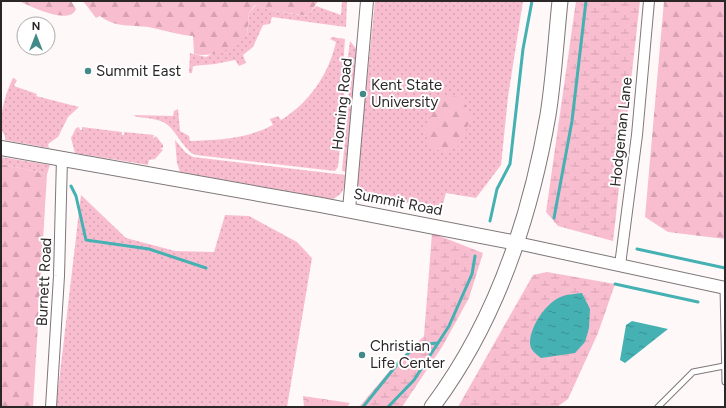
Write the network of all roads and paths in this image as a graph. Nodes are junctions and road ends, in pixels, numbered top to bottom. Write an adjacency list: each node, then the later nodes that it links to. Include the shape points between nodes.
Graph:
1 (367, 1): 6 (street, Horning Road)
2 (560, 1): 7 (main road, via 548,115 529,203)
3 (649, 1): 8 (street, Hodgeman Lane, via 637,135)
4 (1, 148): 5 (main road, Summit Road)
5 (62, 158): 6 (main road, Summit Road); 12 (street, Burnett Road, via 60,276)
6 (349, 210): 7 (main road, Summit Road)
7 (517, 243): 8 (street, Summit Road); 13 (main road, via 495,299 467,356)
8 (620, 265): 9 (street, Summit Road)
9 (724, 288): 10 (lane)
10 (724, 366): 11 (lane); 14 (lane, via 693,372)
11 (725, 382)
12 (51, 407)
13 (432, 407)
14 (658, 407)

